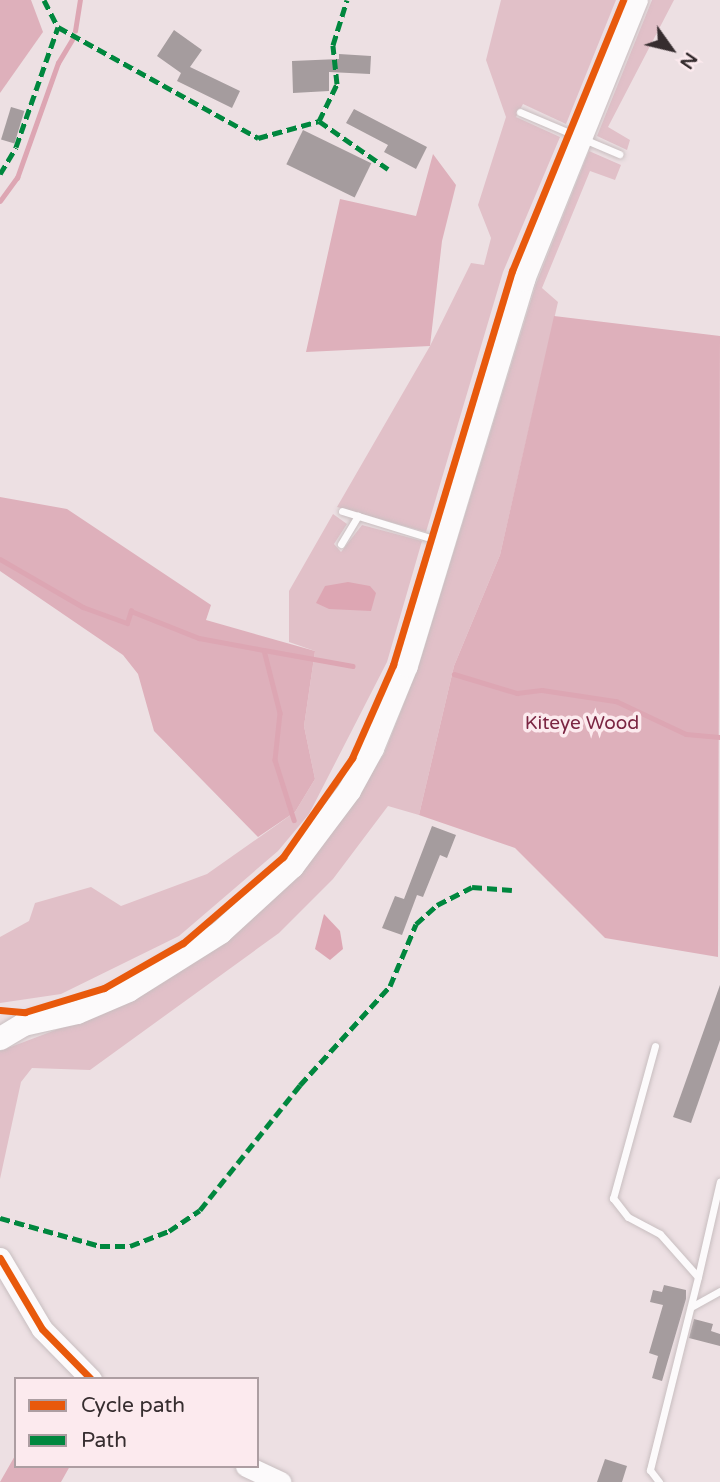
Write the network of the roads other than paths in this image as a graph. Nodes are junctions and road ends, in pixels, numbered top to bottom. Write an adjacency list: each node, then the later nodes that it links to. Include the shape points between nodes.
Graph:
1 (636, 0): 3 (main road)
2 (520, 112): 3 (lane)
3 (581, 138): 4 (lane); 7 (main road, via 523,279)
4 (619, 154)
5 (342, 511): 6 (lane)
6 (358, 516): 7 (lane); 8 (lane)
7 (444, 542): 10 (main road, via 406,665 373,748 292,866 249,908 178,961 77,1012)
8 (341, 544)
9 (0, 1021): 10 (main road)
10 (23, 1024): 11 (main road)
11 (0, 1038)
12 (655, 1046): 15 (lane, via 613,1198 628,1217 660,1234)
13 (720, 1181): 15 (lane)
14 (0, 1258): 18 (street, via 42,1329)
15 (698, 1277): 17 (lane)
16 (720, 1291): 17 (lane)
17 (691, 1307): 21 (lane, via 650,1470)
18 (89, 1377)
19 (250, 1468): 20 (street)
20 (281, 1482)
21 (659, 1482)

